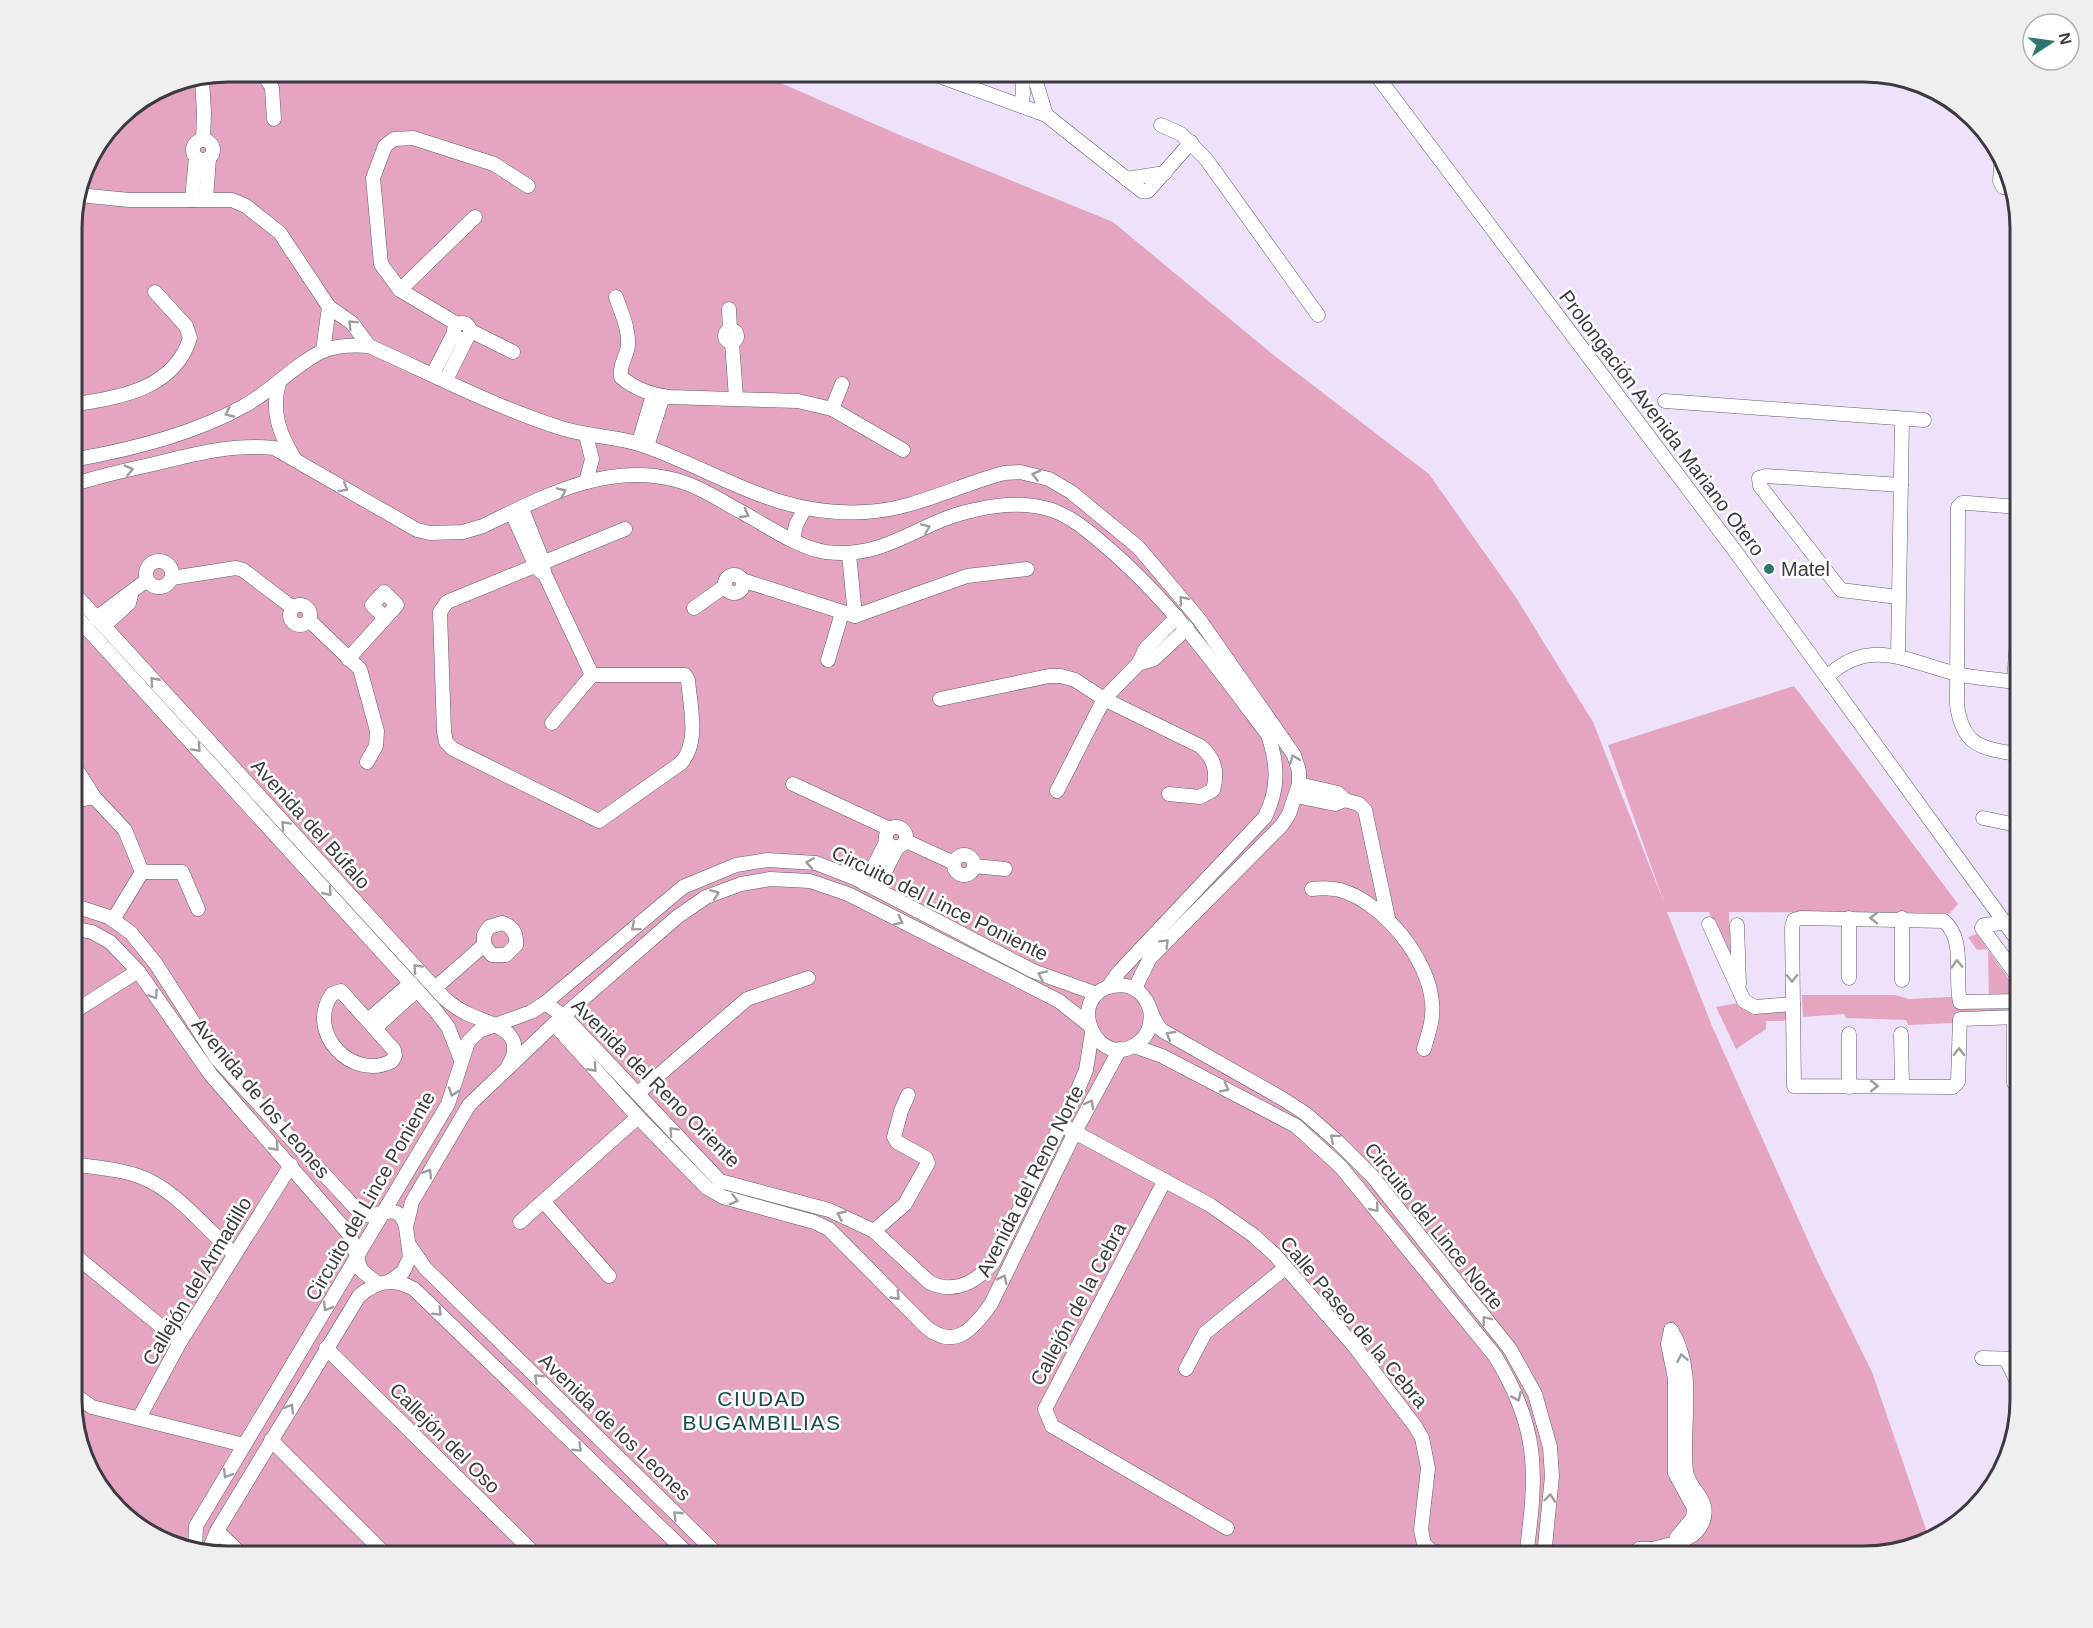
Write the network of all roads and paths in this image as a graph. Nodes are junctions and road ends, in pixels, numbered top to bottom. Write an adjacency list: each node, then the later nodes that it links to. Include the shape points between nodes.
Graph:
1 (269, 82): 9 (street)
2 (955, 82): 7 (street)
3 (1022, 82): 7 (street)
4 (1036, 82): 8 (street)
5 (1382, 82): 70 (street, Prolongación Avenida Mariano Otero)
6 (203, 85): 14 (street, via 202,140 213,148 203,158)
7 (1021, 106): 8 (street)
8 (1046, 115): 11 (street, via 1126,179 1165,173)
9 (274, 119)
10 (1161, 125): 11 (street)
11 (1191, 142): 21 (street)
12 (528, 186): 16 (street, via 494,164 413,138 394,139 385,146 373,178 379,250 381,264)
13 (86, 196): 14 (street, via 129,200)
14 (199, 199): 19 (street, via 246,206 280,233)
15 (475, 217): 16 (street)
16 (400, 290): 22 (street)
17 (154, 292): 33 (street, via 186,326 190,338 177,365 143,390)
18 (616, 297): 30 (street, via 627,330 628,346 620,366 621,377)
19 (329, 307): 23 (street, one-way to 19, via 352,323); 24 (street)
20 (729, 309): 31 (street)
21 (1318, 315)
22 (462, 331): 25 (street); 26 (street); 27 (street)
23 (369, 346): 24 (street); 26 (street)
24 (323, 351): 28 (street)
25 (513, 351)
26 (433, 374): 27 (street)
27 (446, 380): 37 (street, via 520,414)
28 (279, 383): 40 (street, one-way to 40, via 244,406 195,428); 41 (street, via 276,417)
29 (842, 384): 34 (street)
30 (658, 396): 31 (street); 38 (street)
31 (736, 398): 34 (street, via 798,401)
32 (1665, 401): 35 (street)
33 (83, 403)
34 (832, 409): 39 (street)
35 (1902, 419): 36 (street); 46 (street)
36 (1924, 420)
37 (586, 435): 38 (street); 45 (street, via 592,459)
38 (643, 445): 48 (street, via 771,500)
39 (903, 450)
40 (83, 458)
41 (294, 458): 43 (street, one-way to 41, via 215,449 249,445 274,448); 49 (street, one-way to 49, via 417,530 464,532)
42 (83, 460): 43 (street, via 96,466)
43 (95, 477): 44 (street)
44 (83, 481)
45 (586, 482): 49 (street, one-way to 45); 51 (street, one-way to 51, via 644,474 678,481)
46 (1900, 485): 57 (street); 57 (street, via 1759,478 1760,486 1841,590)
47 (2010, 506): 68 (street, via 1962,503 1959,507)
48 (804, 510): 51 (street); 79 (street, one-way to 48, via 1294,755 1199,620 1158,569 1118,530 1049,479 1020,472 1004,473 901,507 865,512)
49 (517, 511): 54 (street)
50 (625, 529): 54 (street)
51 (793, 540): 52 (street, via 823,551)
52 (854, 554): 60 (street); 64 (street, one-way to 64, via 883,547 974,510 1029,505 1055,511 1083,527 1122,559)
53 (1027, 568): 60 (street, via 967,576)
54 (541, 569): 69 (street); 69 (street, via 442,607 446,742 599,822 681,763 690,751 692,738 685,675)
55 (172, 578): 56 (street, via 158,587); 56 (street, via 167,564 156,561 147,567); 66 (street, via 243,570 293,608 290,617 296,625 309,620)
56 (147, 580): 62 (street, via 131,595 129,603)
57 (1899, 597): 65 (street)
58 (83, 603): 62 (street, Avenida del Búfalo)
59 (694, 608): 60 (street, via 724,586 730,575 739,575 742,580)
60 (854, 614): 67 (street)
61 (385, 618): 66 (street)
62 (100, 622): 84 (street, Avenida del Búfalo, one-way to 62)
63 (83, 623): 84 (street, Avenida del Búfalo, one-way to 84)
64 (1182, 623): 73 (street, via 1146,648 1138,664); 116 (street, via 1268,735 1276,771 1272,803 1243,843)
65 (1898, 656): 68 (street); 70 (street, via 1855,657)
66 (348, 659): 76 (street, via 360,669 377,731 376,746)
67 (828, 660)
68 (1958, 674): 71 (street); 75 (street, via 1957,705 1963,730 1981,747)
69 (592, 675): 74 (street)
70 (1827, 677): 99 (street, Prolongación Avenida Mariano Otero)
71 (2010, 682)
72 (940, 699): 73 (street, via 1061,676 1076,680)
73 (1104, 699): 80 (street); 81 (street, via 1200,746 1210,755 1216,770 1213,790 1200,797)
74 (552, 723)
75 (2010, 753)
76 (367, 762)
77 (83, 780): 82 (street)
78 (793, 783): 87 (street)
79 (1297, 790): 90 (street, via 1335,804 1345,800 1359,804 1366,812); 117 (street, one-way to 79, via 1136,986 1150,958 1282,825)
80 (1057, 791)
81 (1169, 794)
82 (94, 797): 83 (street); 89 (street, via 125,830)
83 (83, 799)
84 (261, 808): 114 (street, Avenida del Búfalo, one-way to 114); 115 (street, Avenida del Búfalo, one-way to 84)
85 (1983, 818): 86 (street)
86 (2010, 824)
87 (895, 840): 88 (street, via 954,863 956,871 964,875 974,867); 91 (street)
88 (1005, 869)
89 (142, 872): 95 (street, via 182,872); 98 (street)
90 (1380, 883): 93 (street); 101 (street)
91 (870, 886): 116 (street, Circuito del Lince Poniente, one-way to 91, via 1033,971); 120 (street, Circuito del Lince Poniente, one-way to 120, via 816,863 767,860 736,865 683,887)
92 (1312, 889): 93 (street, via 1342,891)
93 (1362, 902): 101 (street)
94 (83, 908): 98 (street, Avenida de los Leones)
95 (198, 909)
96 (1849, 918): 97 (street, one-way to 96); 112 (street); 121 (street, one-way to 121, via 1794,920)
97 (1902, 918): 113 (street); 119 (street, one-way to 97, via 1960,1002 1952,928 1944,921)
98 (113, 920): 106 (street, Avenida de los Leones)
99 (2004, 922): 100 (street); 104 (street, Prolongación Avenida Mariano Otero); 109 (street, via 1982,928)
100 (2010, 922)
101 (1392, 923): 134 (street, via 1420,962 1430,984 1432,1015)
102 (1709, 924): 118 (street)
103 (1737, 925): 118 (street)
104 (2010, 930)
105 (83, 931): 108 (street, Avenida de los Leones, via 102,937)
106 (131, 933): 108 (street, via 119,939); 148 (street, Avenida de los Leones, via 156,964 217,1059 360,1213 369,1216)
107 (484, 945): 115 (street)
108 (118, 949): 110 (street, Avenida de los Leones)
109 (2010, 966)
110 (138, 970): 122 (street); 144 (street, Avenida de los Leones, one-way to 144, via 197,1058)
111 (808, 978): 139 (street, via 747,999)
112 (1849, 978)
113 (1902, 980)
114 (414, 987): 127 (street); 129 (street, Avenida del Búfalo)
115 (435, 988): 124 (street, Avenida del Búfalo)
116 (1102, 991): 117 (street, via 1124,985); 130 (street, via 1090,1005)
117 (1139, 992): 123 (street)
118 (1739, 993): 121 (street, via 1755,1007)
119 (2010, 1001)
120 (544, 1004): 126 (street, Avenida del Reno Oriente); 128 (street, Circuito del Lince Poniente)
121 (1793, 1004): 138 (street, via 1794,1086)
122 (83, 1006)
123 (1150, 1009): 133 (street, via 1150,1026 1141,1041); 186 (street, Circuito del Lince Norte, one-way to 123, via 1552,1476 1550,1447 1534,1394 1510,1349 1373,1177 1339,1143 1283,1099 1163,1031)
124 (462, 1011): 128 (street, Avenida del Búfalo); 129 (street)
125 (2010, 1017): 137 (street, one-way to 125, via 1957,1086 1960,1019)
126 (559, 1021): 130 (street, Circuito del Lince Poniente, one-way to 130, via 677,916 706,897 770,879 810,881 848,894 1059,1001); 136 (street, Circuito del Lince Poniente); 139 (street, Avenida del Reno Oriente); 141 (street, Avenida del Reno Oriente, one-way to 141)
127 (372, 1024): 127 (street, via 341,991 332,994 324,1018 327,1033 349,1061 378,1066 394,1058 394,1050)
128 (498, 1024): 135 (street, Circuito del Lince Poniente, via 479,1031 468,1042); 136 (street, via 513,1045)
129 (448, 1027): 135 (street, Avenida del Búfalo)
130 (1090, 1029): 133 (street, via 1099,1042); 142 (street, Avenida del Reno Norte, via 1086,1070)
131 (1849, 1034): 138 (street)
132 (1902, 1034): 137 (street)
133 (1127, 1048): 143 (street, Avenida del Reno Norte, one-way to 133); 185 (street, Circuito del Lince Norte, one-way to 185, via 1162,1056 1296,1126 1314,1141 1341,1167 1495,1356 1524,1411 1530,1437 1534,1491)
134 (1424, 1049)
135 (460, 1060): 148 (street, Circuito del Lince Poniente, one-way to 148, via 448,1104)
136 (505, 1070): 150 (street, Circuito del Lince Poniente, one-way to 136, via 419,1187 469,1106)
137 (1902, 1086): 138 (street, one-way to 137)
138 (1849, 1087)
139 (638, 1093): 151 (street, Avenida del Reno Oriente, one-way to 139, via 829,1210 720,1181)
140 (908, 1095): 151 (street, via 894,1137 926,1158 928,1164 905,1204)
141 (638, 1117): 147 (street); 162 (street, Avenida del Reno Oriente, one-way to 162, via 714,1193 829,1229 936,1336 951,1337)
142 (1060, 1125): 143 (street, Calle Paseo de la Cebra); 153 (street, Avenida del Reno Norte)
143 (1075, 1132): 146 (street, Calle Paseo de la Cebra); 155 (street, Avenida del Reno Norte)
144 (291, 1165): 154 (street, Callejón del Armadillo); 156 (street, Avenida de los Leones, via 350,1234)
145 (83, 1166): 154 (street, via 149,1180)
146 (1165, 1180): 159 (street, Calle Paseo de la Cebra, via 1253,1235); 174 (street, Callejón de la Cebra, via 1045,1409 1052,1426)
147 (544, 1202): 149 (street); 160 (street)
148 (384, 1212): 150 (street, Avenida de los Leones, via 399,1214); 156 (street, Circuito del Lince Poniente)
149 (520, 1222)
150 (406, 1227): 152 (street)
151 (874, 1231): 158 (street, Avenida del Reno Oriente, via 938,1287 952,1288 973,1281)
152 (410, 1246): 161 (street, Circuito del Lince Poniente, via 406,1268); 183 (street, Avenida de los Leones, one-way to 152, via 425,1268)
153 (1001, 1247): 155 (street); 158 (street, Avenida del Reno Norte)
154 (234, 1254): 163 (street, Callejón del Armadillo)
155 (1015, 1254): 162 (street, Avenida del Reno Norte, one-way to 155, via 991,1304)
156 (358, 1256): 161 (street, Avenida de los Leones, via 363,1274); 173 (street, Circuito del Lince Poniente, one-way to 173)
157 (83, 1263): 163 (street)
158 (993, 1263)
159 (1285, 1268): 169 (street, via 1205,1333); 184 (street, Calle Paseo de la Cebra, via 1355,1347 1415,1426 1428,1460 1420,1522 1422,1539)
160 (609, 1276)
161 (383, 1282): 164 (street, Circuito del Lince Poniente, via 359,1296); 182 (street, Avenida de los Leones, one-way to 182, via 414,1289)
162 (972, 1329)
163 (180, 1342): 171 (street, Callejón del Armadillo)
164 (326, 1348): 172 (street, Circuito del Lince Poniente, one-way to 164); 181 (street, Callejón del Oso)
165 (1982, 1358): 166 (street)
166 (2006, 1359): 167 (street); 168 (street)
167 (2010, 1359)
168 (2010, 1367)
169 (1186, 1369)
170 (83, 1401): 171 (street, via 92,1407)
171 (139, 1418): 173 (street)
172 (271, 1440): 175 (street, Circuito del Lince Poniente); 180 (street)
173 (244, 1444): 176 (street, Circuito del Lince Poniente, one-way to 176, via 196,1526)
174 (1227, 1528)
175 (217, 1531): 178 (street, Circuito del Lince Poniente); 179 (street)
176 (195, 1542)
177 (1676, 1542): 177 (street, one-way to 177, via 1684,1541 1697,1530 1705,1506 1686,1473 1686,1377 1679,1342 1671,1330 1668,1344 1675,1378 1676,1473 1694,1508 1693,1518); 187 (street)
178 (211, 1544)
179 (233, 1546)
180 (377, 1546)
181 (527, 1546)
182 (680, 1546)
183 (709, 1546)
184 (1427, 1546)
185 (1527, 1546)
186 (1545, 1546)
187 (1668, 1546)

